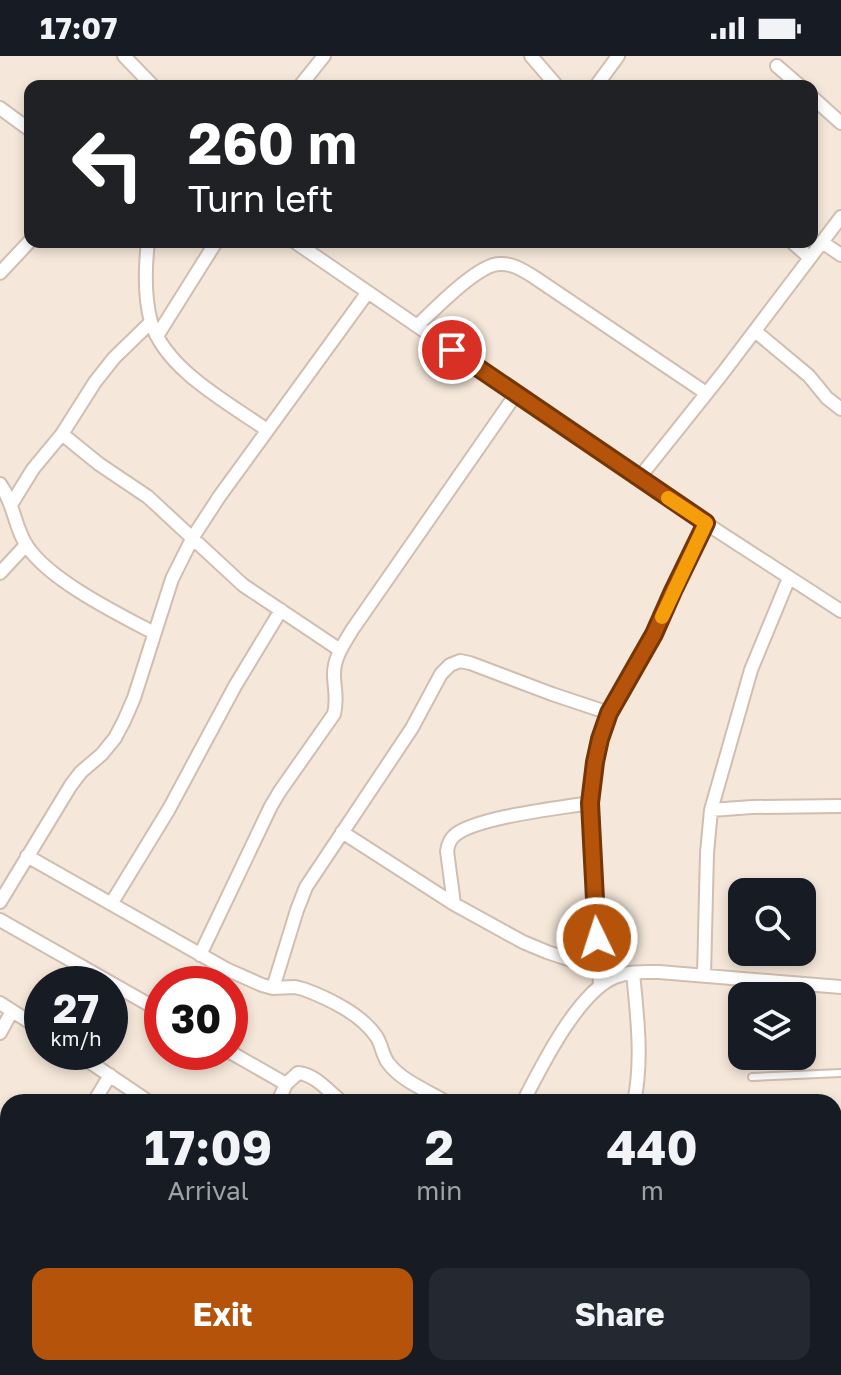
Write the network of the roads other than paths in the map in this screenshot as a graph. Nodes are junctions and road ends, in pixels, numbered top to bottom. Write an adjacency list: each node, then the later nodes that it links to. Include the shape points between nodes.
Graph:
1 (124, 56): 6 (street)
2 (324, 56): 7 (street)
3 (531, 56): 8 (street)
4 (618, 56): 9 (street)
5 (777, 66): 10 (street)
6 (147, 80)
7 (305, 80)
8 (552, 80)
9 (600, 80)
10 (793, 80)
11 (818, 102): 13 (street)
12 (0, 108): 14 (street)
13 (841, 123)
14 (24, 126)
15 (841, 217): 16 (street)
16 (822, 242): 18 (street); 24 (street)
17 (24, 247): 26 (street)
18 (818, 247)
19 (148, 248): 28 (street)
20 (213, 248): 31 (street)
21 (304, 248): 27 (street)
22 (799, 248): 25 (street)
23 (818, 248): 25 (street)
24 (841, 255)
25 (810, 258): 30 (street)
26 (0, 273)
27 (368, 292): 29 (street); 35 (street)
28 (151, 322): 31 (street); 36 (street, via 114,358)
29 (417, 326): 32 (street, via 475,275 502,263 534,277); 33 (street)
30 (755, 331): 32 (street); 34 (street)
31 (157, 336): 35 (street, via 179,365)
32 (706, 393): 37 (street)
33 (516, 394): 37 (street); 48 (street)
34 (841, 409)
35 (267, 430): 41 (street)
36 (62, 434): 39 (street); 41 (street)
37 (639, 478): 40 (street)
38 (0, 484): 39 (street)
39 (12, 503): 42 (street)
40 (706, 523): 44 (street); 49 (street, via 654,634)
41 (193, 537): 45 (street, via 243,585); 47 (street)
42 (26, 545): 43 (street); 47 (street, via 67,582)
43 (0, 573)
44 (789, 578): 46 (street); 52 (street, via 751,670)
45 (281, 610): 48 (street); 56 (street)
46 (841, 611)
47 (154, 633): 54 (street, via 115,738 71,785)
48 (340, 650): 59 (street, via 334,714 280,791)
49 (609, 713): 50 (street); 53 (street, via 470,663 450,665)
50 (590, 803): 57 (street, via 490,821 455,836 447,851); 60 (street)
51 (841, 806): 52 (street)
52 (711, 810): 62 (street)
53 (342, 832): 57 (street); 65 (street, via 306,887)
54 (27, 856): 55 (street); 56 (street)
55 (0, 902)
56 (111, 904): 59 (street)
57 (454, 904): 60 (street, via 523,942)
58 (0, 920): 66 (street)
59 (200, 955): 65 (street)
60 (598, 965): 63 (street)
61 (633, 973): 62 (street); 63 (street); 83 (street)
62 (704, 975): 64 (street)
63 (600, 986): 82 (street, via 582,1005)
64 (841, 987)
65 (273, 988): 81 (street, via 303,989 347,1011 374,1033 389,1064)
66 (144, 1002)
67 (0, 1003): 68 (street)
68 (12, 1011): 69 (street); 70 (street)
69 (24, 1019)
70 (0, 1033)
71 (248, 1062): 76 (street)
72 (102, 1070): 74 (street)
73 (841, 1073): 75 (lane)
74 (110, 1075): 77 (street); 78 (street)
75 (752, 1077)
76 (286, 1084): 79 (street); 80 (street, via 304,1073)
77 (99, 1094)
78 (137, 1094)
79 (282, 1094)
80 (332, 1094)
81 (433, 1094)
82 (527, 1094)
83 (635, 1094)

